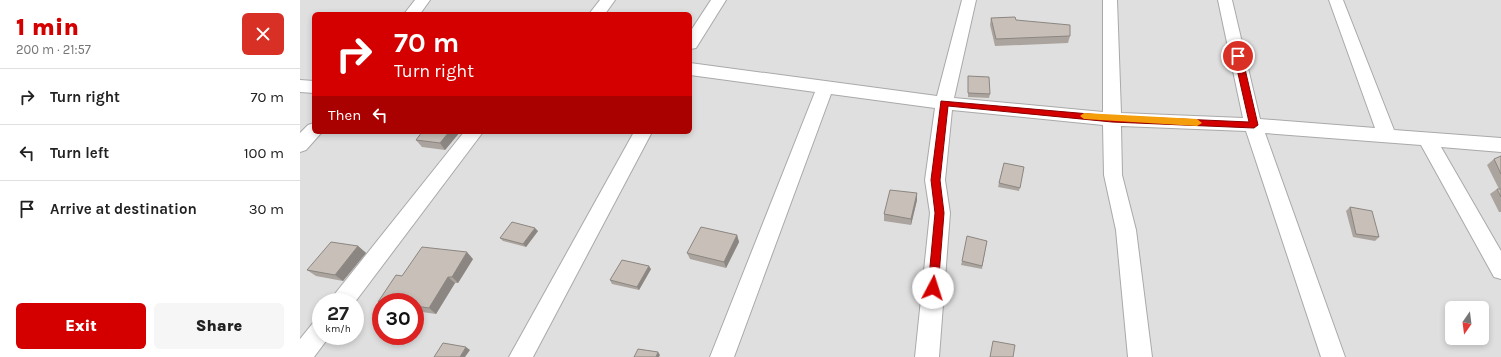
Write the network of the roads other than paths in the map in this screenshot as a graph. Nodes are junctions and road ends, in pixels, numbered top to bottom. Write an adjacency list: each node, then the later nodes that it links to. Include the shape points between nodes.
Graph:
1 (423, 0): 8 (street)
2 (608, 0): 9 (street)
3 (719, 0): 10 (street)
4 (969, 0): 15 (street)
5 (1110, 0): 16 (street)
6 (1225, 0): 17 (street)
7 (1336, 0): 21 (street)
8 (414, 12)
9 (599, 12)
10 (692, 41)
11 (692, 69): 14 (street)
12 (300, 86): 13 (street)
13 (312, 87)
14 (825, 87): 15 (street); 30 (street)
15 (944, 103): 16 (street); 31 (street, via 935,180 940,213)
16 (1112, 119): 17 (street); 32 (street, via 1113,175 1126,230)
17 (1254, 125): 21 (street); 33 (street)
18 (312, 132): 23 (street)
19 (472, 134): 26 (street)
20 (642, 134): 29 (street)
21 (1387, 136): 22 (street)
22 (1427, 139): 24 (street); 25 (street)
23 (300, 145)
24 (1501, 145)
25 (1501, 270)
26 (349, 293)
27 (312, 342): 28 (street)
28 (300, 357)
29 (521, 357)
30 (722, 357)
31 (927, 357)
32 (1140, 357)
33 (1334, 357)

